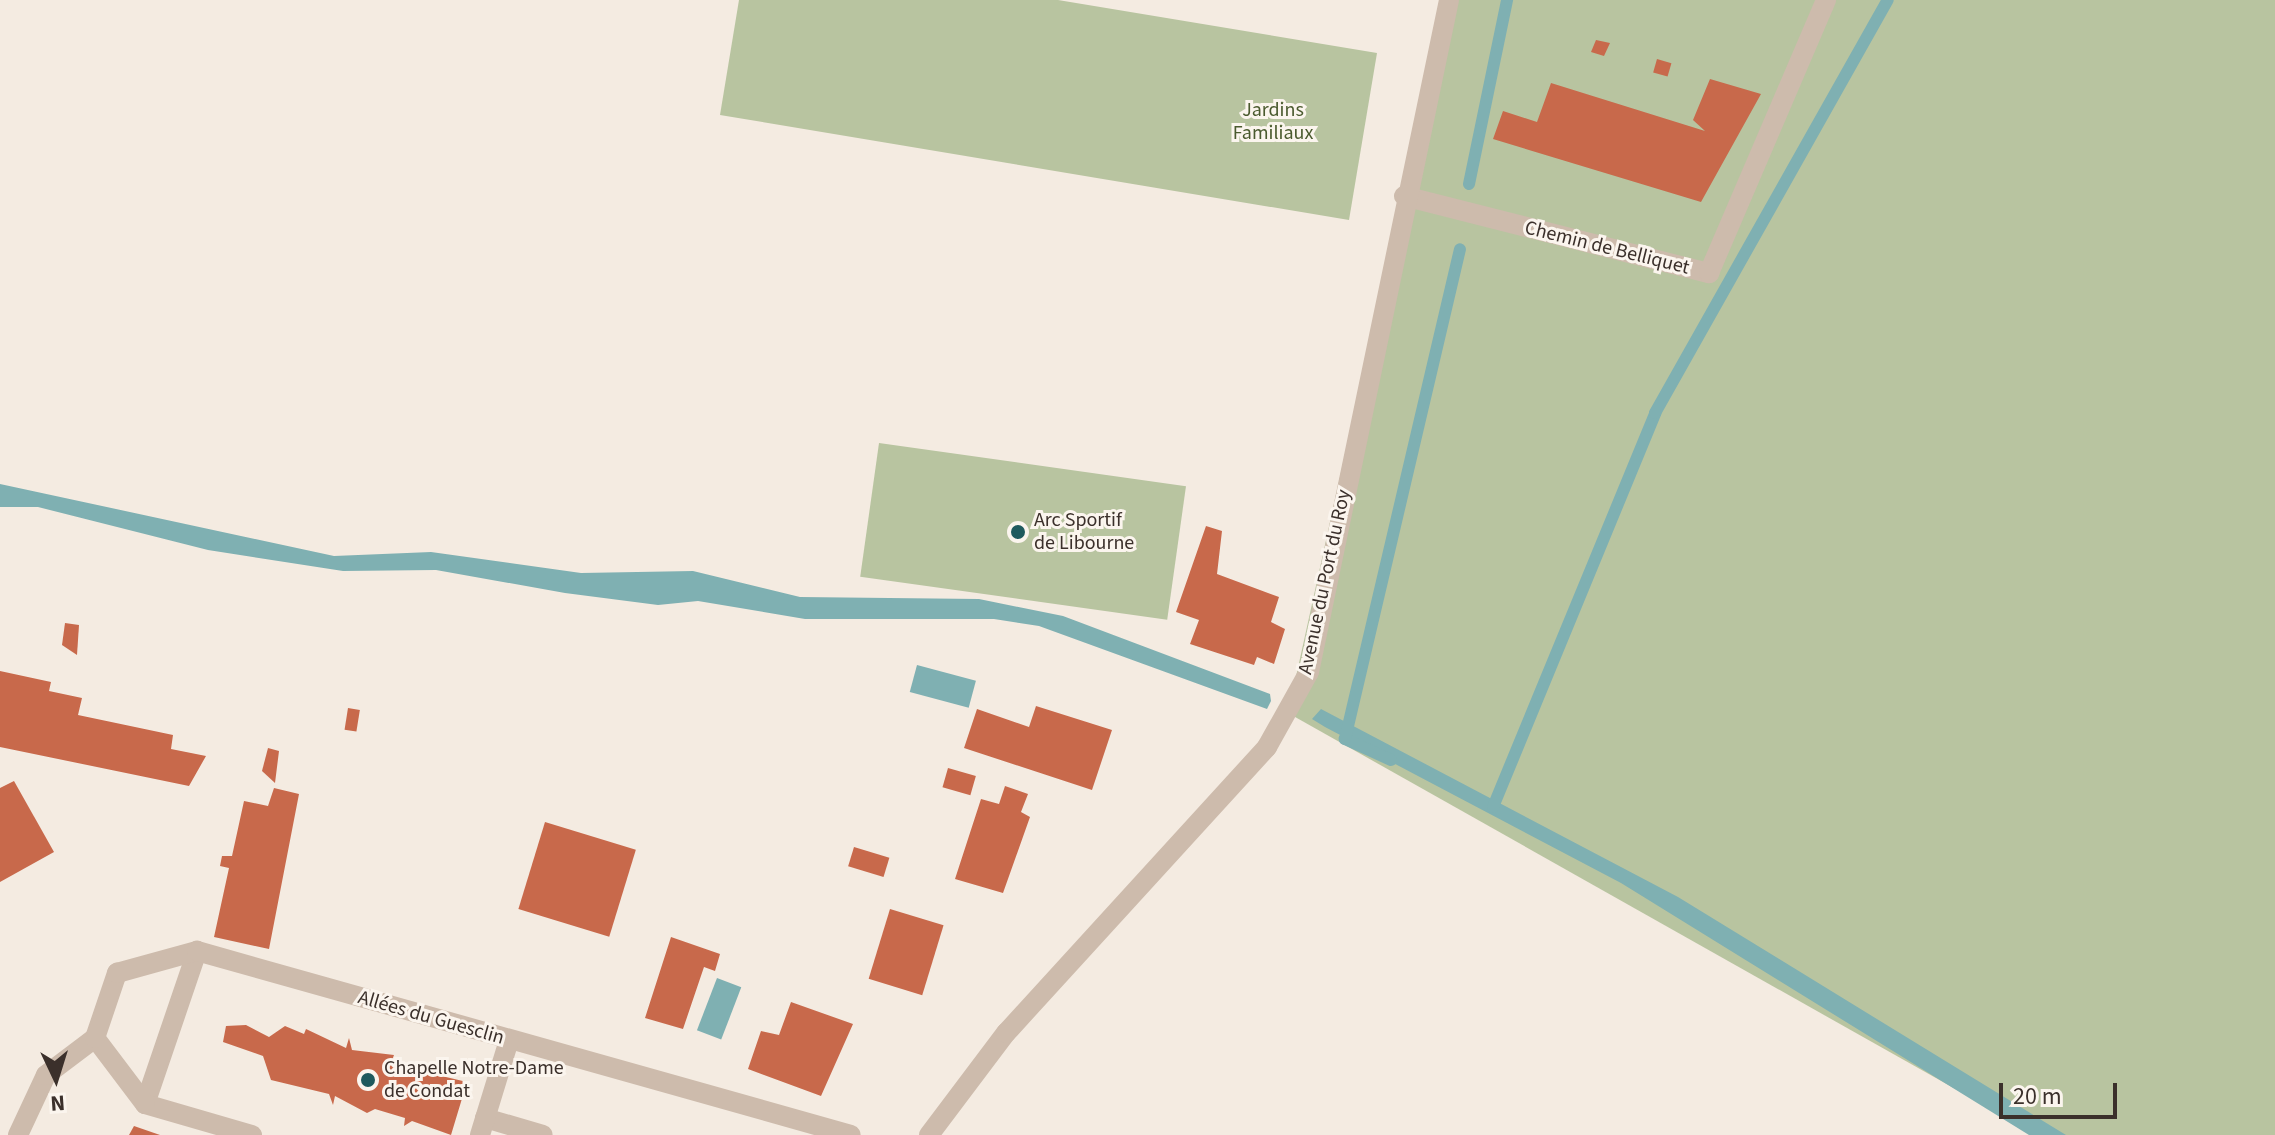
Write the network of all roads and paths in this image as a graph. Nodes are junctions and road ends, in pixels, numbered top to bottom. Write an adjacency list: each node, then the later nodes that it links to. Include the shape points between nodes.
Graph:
1 (1449, 0): 3 (street, Avenue du Port du Roy)
2 (1826, 0): 3 (street, Chemin de Belliquet, via 1709,273)
3 (1404, 196): 14 (street, Avenue du Port du Roy, via 1309,672 1267,747 1006,1033)
4 (197, 951): 5 (street, via 117,973); 6 (street, Allées du Guesclin); 7 (street)
5 (95, 1038): 7 (street); 10 (street, via 46,1075)
6 (509, 1040): 8 (street); 9 (street, Allées du Guesclin)
7 (145, 1104): 11 (street)
8 (482, 1127): 12 (street)
9 (817, 1131): 13 (street, Allées du Guesclin)
10 (18, 1135)
11 (252, 1135)
12 (543, 1135)
13 (851, 1135)
14 (929, 1135)

